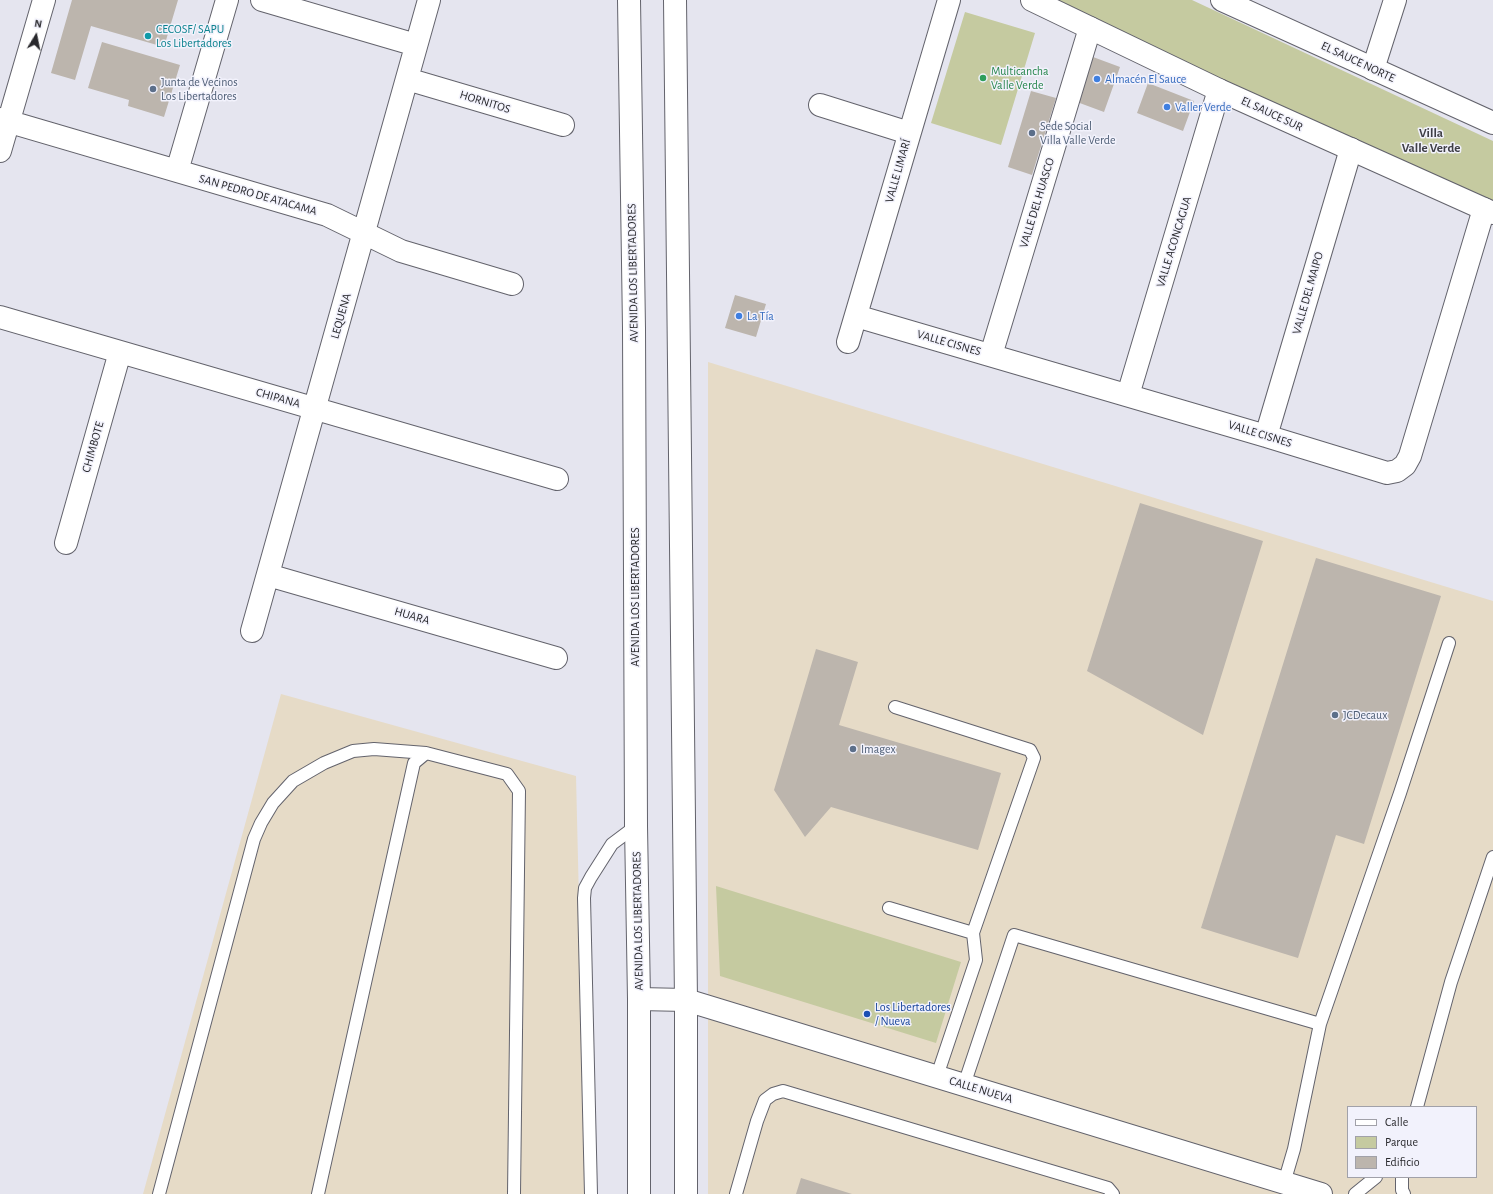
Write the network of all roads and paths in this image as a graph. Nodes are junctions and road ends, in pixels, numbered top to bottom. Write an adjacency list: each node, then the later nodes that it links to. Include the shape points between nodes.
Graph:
1 (44, 0): 18 (street)
2 (227, 0): 24 (street)
3 (262, 0): 13 (street)
4 (429, 0): 13 (street, LEQUENA)
5 (629, 0): 44 (street, AVENIDA LOS LIBERTADORES, via 634,328)
6 (675, 0): 49 (street)
7 (949, 0): 21 (street, VALLE LIMARÍ)
8 (1032, 0): 12 (street, EL SAUCE SUR)
9 (1222, 0): 11 (street, EL SAUCE NORTE)
10 (1395, 0): 14 (street)
11 (1247, 5): 14 (street, EL SAUCE NORTE)
12 (1090, 28): 16 (street, EL SAUCE SUR); 32 (street, VALLE DEL HUASCO)
13 (416, 45): 15 (street, LEQUENA)
14 (1373, 69): 19 (street, EL SAUCE NORTE)
15 (407, 79): 20 (street, HORNITOS); 26 (street, LEQUENA)
16 (1219, 90): 22 (street, EL SAUCE SUR); 33 (street, VALLE ACONCAGUA)
17 (820, 105): 21 (street)
18 (4, 120): 23 (street); 24 (street, SAN PEDRO DE ATACAMA)
19 (1493, 123)
20 (563, 125)
21 (909, 133): 28 (street, VALLE LIMARÍ)
22 (1351, 150): 25 (street, EL SAUCE SUR); 35 (street, VALLE DEL MAIPO)
23 (0, 151)
24 (177, 171): 26 (street, SAN PEDRO DE ATACAMA, via 327,215)
25 (1488, 211): 35 (street, VALLE CISNES, via 1405,465 1397,471 1387,473)
26 (364, 233): 27 (street, SAN PEDRO DE ATACAMA, via 400,250); 34 (street, LEQUENA)
27 (512, 284)
28 (856, 316): 30 (street, VALLE LIMARÍ); 32 (street, VALLE CISNES)
29 (0, 317): 31 (street, CHIPANA)
30 (848, 342)
31 (120, 352): 34 (street, CHIPANA); 37 (street, CHIMBOTE)
32 (991, 355): 33 (street, VALLE CISNES)
33 (1128, 395): 35 (street, VALLE CISNES)
34 (315, 409): 36 (street, CHIPANA); 38 (street, LEQUENA)
35 (1266, 436)
36 (557, 479)
37 (66, 543)
38 (268, 575): 39 (street, LEQUENA); 41 (street, HUARA)
39 (252, 631)
40 (1449, 643): 50 (lane)
41 (556, 658)
42 (895, 707): 47 (lane, via 1030,750 1034,758)
43 (426, 753): 57 (lane, via 374,749 353,751 324,763 293,781 261,823 254,839); 58 (lane, via 414,763); 59 (lane, via 507,774 519,791)
44 (636, 826): 48 (street, AVENIDA LOS LIBERTADORES); 60 (lane, via 612,844 585,888)
45 (1493, 857): 53 (lane, via 1451,982)
46 (889, 908): 47 (lane)
47 (973, 933): 51 (lane, via 976,960)
48 (639, 999): 49 (street, CALLE NUEVA); 61 (street, AVENIDA LOS LIBERTADORES)
49 (686, 1000): 51 (street, CALLE NUEVA); 62 (street)
50 (1320, 1024): 52 (lane, via 1014,935); 56 (lane, via 1294,1149)
51 (937, 1076): 52 (street, CALLE NUEVA)
52 (964, 1085): 56 (street, CALLE NUEVA)
53 (1417, 1106)
54 (1375, 1178): 66 (lane)
55 (1402, 1178): 67 (lane)
56 (1284, 1183): 65 (street, CALLE NUEVA)
57 (159, 1194)
58 (318, 1194)
59 (514, 1194)
60 (591, 1194)
61 (639, 1194)
62 (686, 1194)
63 (736, 1194): 64 (lane, via 765,1100 783,1091 1108,1188)
64 (1114, 1194)
65 (1321, 1194)
66 (1355, 1194)
67 (1404, 1194)

